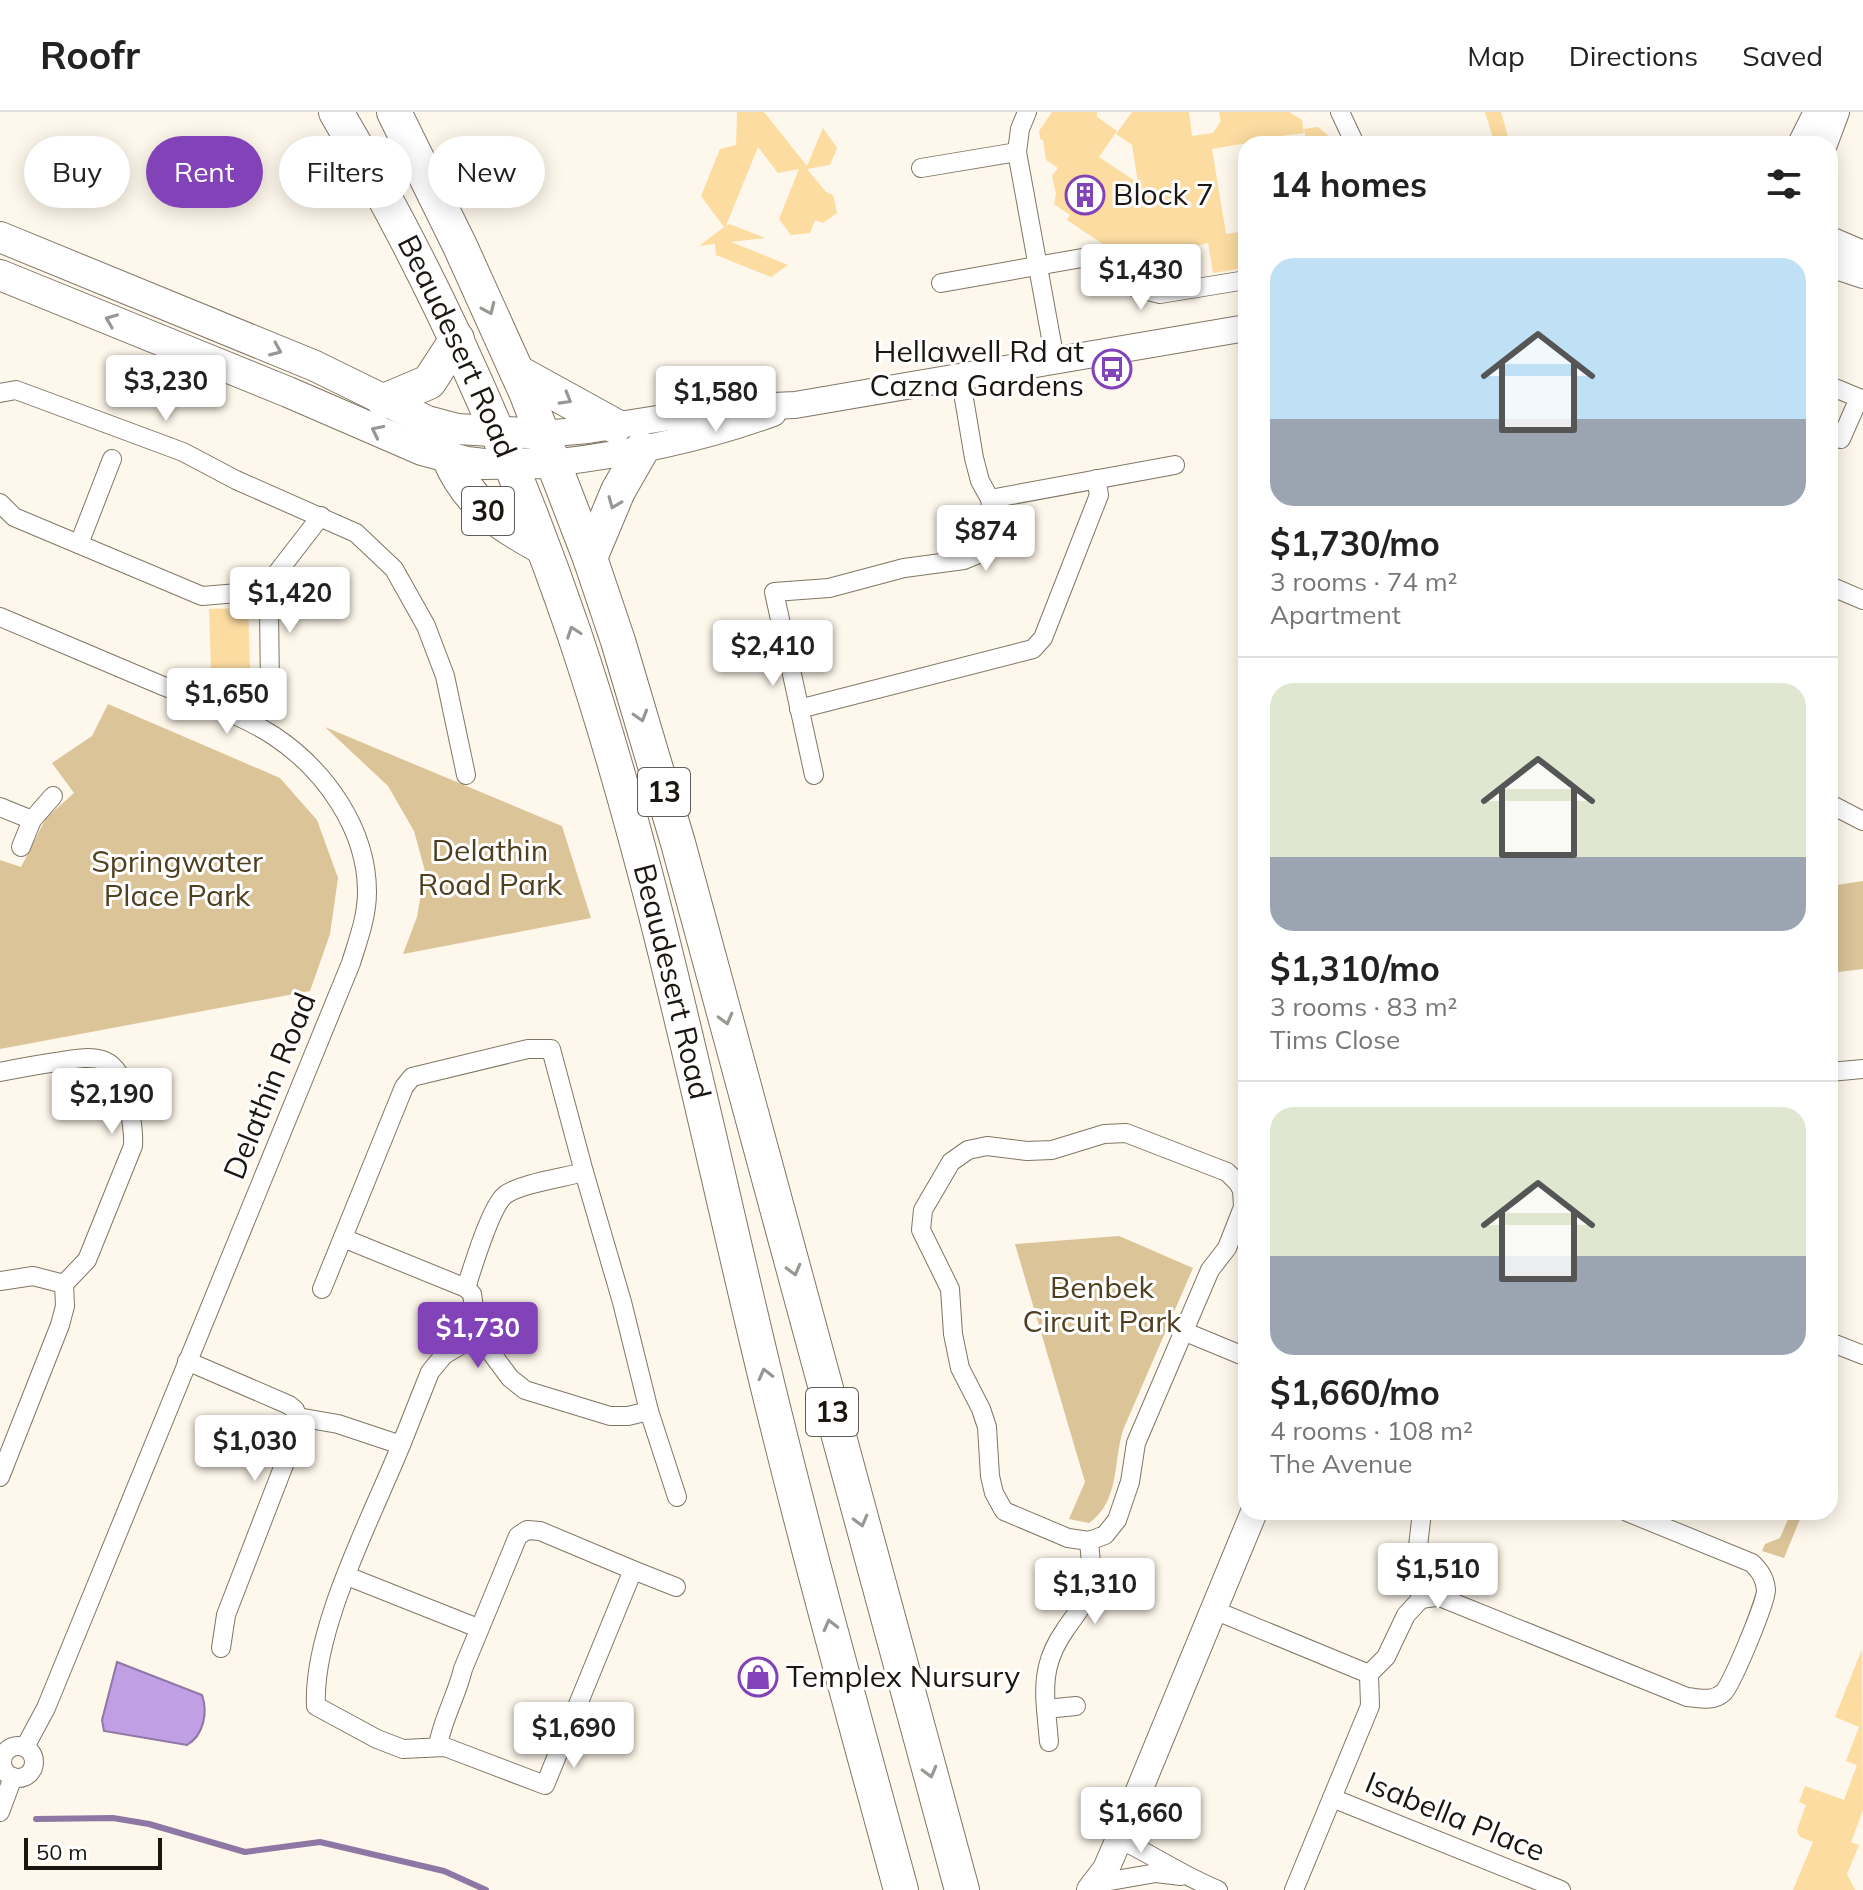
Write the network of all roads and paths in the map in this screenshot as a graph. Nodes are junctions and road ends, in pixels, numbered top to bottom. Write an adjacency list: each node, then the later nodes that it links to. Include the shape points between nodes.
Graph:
1 (336, 112): 22 (highway, Beaudesert Road / 13)
2 (394, 112): 24 (highway, Beaudesert Road / 13, one-way to 24)
3 (1027, 112): 10 (street)
4 (1340, 112): 7 (street)
5 (1817, 112): 8 (street)
6 (1836, 112): 9 (street)
7 (1351, 136)
8 (1805, 136)
9 (1827, 136)
10 (1017, 152): 11 (street); 15 (street)
11 (921, 168)
12 (0, 237): 29 (main road, one-way to 29, via 315,366)
13 (1838, 243): 14 (street)
14 (1863, 254)
15 (1038, 265): 19 (street, via 1082,258 1104,264 1136,288 1160,294); 20 (street); 23 (street)
16 (1838, 267): 18 (street)
17 (0, 275): 36 (main road, 30, one-way to 17)
18 (1863, 275)
19 (1238, 281)
20 (941, 283)
21 (1238, 329): 23 (street)
22 (457, 339): 29 (highway, via 429,382); 32 (highway, Beaudesert Road / 13)
23 (1055, 360): 25 (street)
24 (517, 372): 31 (highway, one-way to 31); 34 (highway, Beaudesert Road / 13)
25 (960, 375): 30 (street); 41 (street, via 974,458)
26 (1838, 389): 28 (street)
27 (0, 393): 43 (street, via 16,390 183,452)
28 (1861, 399): 33 (street)
29 (384, 401): 32 (main road, via 442,426)
30 (795, 405): 31 (street, via 726,408); 35 (street, via 726,430)
31 (615, 426): 34 (street)
32 (499, 433): 34 (main road); 38 (highway, Beaudesert Road / 13)
33 (1841, 439)
34 (548, 448): 35 (street); 38 (main road); 46 (highway, Beaudesert Road / 13)
35 (642, 449): 46 (highway, one-way to 46)
36 (449, 458): 38 (main road); 45 (highway, 30, via 463,486 499,523)
37 (112, 459): 44 (street)
38 (512, 465): 45 (highway, Beaudesert Road / 13)
39 (1175, 465): 40 (street)
40 (1096, 479): 41 (street); 52 (street, via 1099,495 1043,638 1033,649)
41 (990, 499): 52 (street, via 994,525 979,554 829,588 774,592)
42 (0, 503): 44 (street, via 14,517)
43 (321, 516): 48 (street); 53 (street, via 356,533 394,569 426,626 445,676)
44 (79, 544): 48 (street, via 202,596)
45 (542, 547): 106 (highway, Beaudesert Road / 13, one-way to 45, via 751,1319 636,840 574,633)
46 (590, 558): 107 (highway, Beaudesert Road / 13, one-way to 107, via 675,831)
47 (1838, 589): 49 (street)
48 (263, 591): 51 (street, via 269,610)
49 (1863, 600)
50 (0, 617): 77 (street, Delathin Road, via 273,736 323,779 355,833 363,861 364,920 351,963)
51 (270, 687)
52 (799, 709): 54 (street)
53 (466, 775)
54 (814, 775)
55 (53, 796): 58 (street)
56 (0, 807): 58 (street)
57 (1838, 808): 59 (street)
58 (32, 820): 60 (street)
59 (1863, 821)
60 (21, 847)
61 (1863, 1069): 62 (street)
62 (1838, 1071)
63 (0, 1072): 69 (street, via 89,1056 113,1066 125,1084 133,1146 87,1260)
64 (584, 1172): 67 (street, via 551,1049 528,1049 425,1072 404,1087); 70 (street, via 504,1196); 78 (street)
65 (1238, 1183): 86 (street, via 1227,1172 1126,1133 1104,1134 1052,1150 968,1150 951,1162 923,1210 921,1230 950,1289 960,1368 987,1427 994,1493 1004,1511 1068,1538)
66 (1238, 1220): 72 (street)
67 (343, 1238): 70 (street); 71 (street)
68 (0, 1281): 69 (street, via 33,1276)
69 (64, 1284): 81 (street, via 60,1325)
70 (466, 1288): 73 (street, via 472,1294)
71 (322, 1289)
72 (1183, 1331): 75 (street); 86 (street, via 1136,1443 1117,1520 1105,1535)
73 (478, 1335): 78 (street, via 525,1390 610,1416); 80 (street, via 444,1355 430,1372)
74 (1838, 1345): 76 (street)
75 (1238, 1354)
76 (1863, 1355)
77 (187, 1361): 79 (street, via 289,1405); 98 (street, Delathin Road, via 46,1708)
78 (649, 1411): 82 (street)
79 (298, 1417): 80 (street); 93 (street, via 296,1436 226,1615)
80 (401, 1445): 88 (street)
81 (0, 1477)
82 (677, 1497)
83 (1251, 1520): 91 (street)
84 (1421, 1520): 90 (street, via 1415,1572)
85 (1647, 1520): 90 (street, via 1752,1563 1762,1574 1766,1588 1761,1609 1726,1692 1712,1700 1687,1697 1442,1598)
86 (1089, 1541): 96 (street, via 1090,1587 1047,1662)
87 (633, 1570): 89 (street); 92 (street, via 527,1530 518,1536); 99 (street, via 545,1785)
88 (347, 1576): 92 (street); 99 (street, via 323,1640 316,1706 403,1749)
89 (676, 1587)
90 (1421, 1599): 94 (street, via 1406,1615 1386,1657)
91 (1214, 1610): 94 (street); 103 (street)
92 (478, 1628): 99 (street)
93 (221, 1648)
94 (1369, 1674): 101 (street, via 1370,1706)
95 (1076, 1706): 96 (street)
96 (1046, 1709): 97 (street)
97 (1049, 1742)
98 (13, 1745): 100 (street, via 3,1755); 100 (street, via 34,1757 35,1766 27,1776)
99 (438, 1746)
100 (5, 1768): 102 (street)
101 (1332, 1798): 109 (street, Isabella Place); 110 (street, Isabella Place)
102 (0, 1812)
103 (1119, 1839): 104 (street); 105 (street)
104 (1184, 1876): 105 (street, via 1156,1873); 108 (street)
105 (1094, 1886)
106 (901, 1890)
107 (962, 1890)
108 (1218, 1890)
109 (1294, 1890)
110 (1561, 1890)

